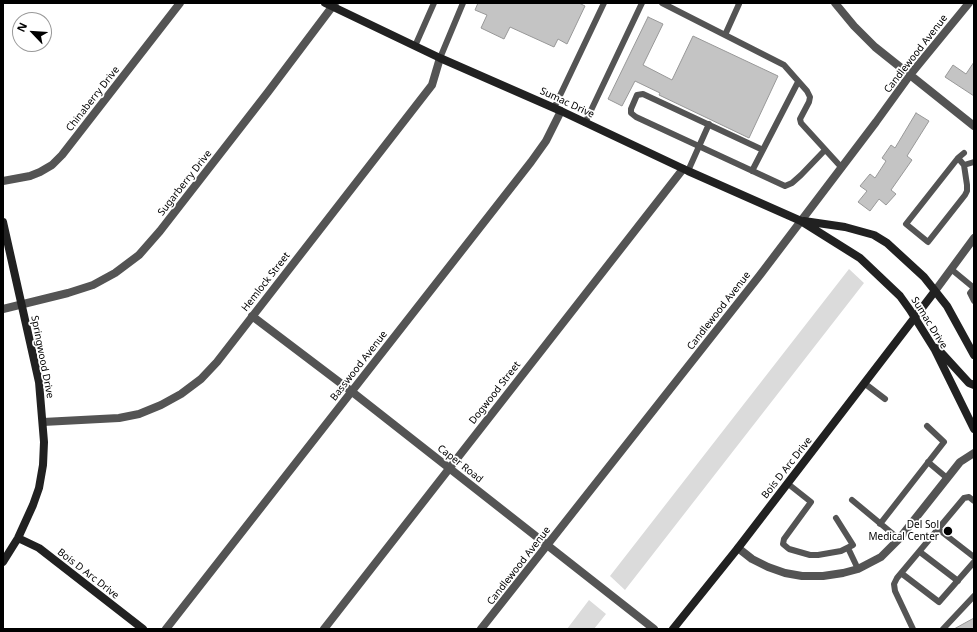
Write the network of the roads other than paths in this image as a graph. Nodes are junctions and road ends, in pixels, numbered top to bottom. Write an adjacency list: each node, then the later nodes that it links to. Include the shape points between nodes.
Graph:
1 (180, 3): 31 (street, Chinaberry Drive, via 62,155 40,172)
2 (325, 3): 11 (street, Sumac Drive)
3 (434, 3): 13 (lane)
4 (463, 3): 14 (lane)
5 (604, 3): 17 (lane)
6 (642, 3): 18 (lane)
7 (662, 3): 12 (lane)
8 (738, 3): 12 (lane)
9 (835, 3): 15 (street, via 875,47)
10 (968, 3): 15 (street, Candlewood Avenue)
11 (334, 5): 13 (street, Sumac Drive); 39 (street, Sugarberry Drive, via 170,219 139,255 93,285)
12 (725, 35): 16 (lane, via 784,65)
13 (415, 46): 14 (street, Sumac Drive)
14 (440, 58): 17 (street, Sumac Drive); 41 (street, Hemlock Street, via 432,85)
15 (910, 75): 20 (street); 28 (street, Candlewood Avenue)
16 (798, 82): 22 (lane); 23 (lane, via 810,96 800,119 801,123)
17 (557, 110): 18 (street, Sumac Drive); 47 (street, Basswood Avenue, via 546,142)
18 (585, 123): 29 (street, Sumac Drive)
19 (709, 124): 21 (lane); 21 (lane, via 643,94 637,95 634,99 631,113); 22 (lane)
20 (974, 126)
21 (700, 146): 29 (lane); 30 (lane)
22 (763, 150): 30 (lane)
23 (825, 150): 28 (lane); 30 (lane, via 801,175 786,186)
24 (964, 153): 25 (lane)
25 (958, 158): 27 (lane); 27 (lane, via 906,224 928,242 967,191)
26 (974, 162): 27 (lane)
27 (964, 165)
28 (842, 168): 32 (street, Candlewood Avenue)
29 (685, 170): 32 (street, Sumac Drive); 54 (street, Dogwood Street)
30 (752, 171)
31 (3, 181)
32 (801, 221): 37 (street, Sumac Drive, via 845,227 874,235 900,253); 42 (street, Sumac Drive, via 860,258 900,296); 64 (street, Candlewood Avenue)
33 (3, 222): 39 (street, Springwood Drive)
34 (974, 238): 35 (street)
35 (951, 269): 36 (lane); 37 (street)
36 (974, 288): 38 (lane, via 970,293)
37 (935, 291): 42 (street, Bois D Arc Drive); 44 (street, Sumac Drive, via 947,306)
38 (974, 301)
39 (21, 304): 40 (street, Sugarberry Drive); 49 (street, Springwood Drive, via 39,382)
40 (3, 309)
41 (252, 316): 47 (street, Caper Road); 49 (street, Hemlock Street, via 217,362 181,394 161,405 120,418)
42 (915, 317): 43 (street, Sumac Drive); 45 (street, Bois D Arc Drive)
43 (926, 336): 46 (street, via 969,383); 51 (street, Sumac Drive)
44 (974, 355)
45 (864, 383): 48 (lane); 56 (street, Bois D Arc Drive)
46 (974, 385)
47 (351, 392): 54 (street, Caper Road); 76 (street, Basswood Avenue)
48 (885, 399)
49 (43, 422): 62 (street, Springwood Drive, via 43,466 39,488)
50 (927, 426): 53 (lane, via 944,442)
51 (974, 429)
52 (974, 453): 55 (street, via 960,462)
53 (928, 462): 55 (lane); 60 (lane)
54 (449, 468): 64 (street, Caper Road); 77 (street, Dogwood Street)
55 (947, 478): 63 (street)
56 (787, 483): 65 (street, Bois D Arc Drive); 66 (lane, via 811,502 783,544 789,549 810,555)
57 (852, 500): 60 (lane)
58 (974, 501): 61 (lane, via 969,497 964,498)
59 (836, 518): 66 (lane, via 853,545)
60 (880, 524): 63 (lane)
61 (938, 529): 67 (lane); 68 (lane)
62 (18, 538): 69 (street, Springwood Drive); 75 (street, Bois D Arc Drive, via 39,548)
63 (899, 539): 71 (street, via 881,557)
64 (548, 545): 78 (street, Candlewood Avenue); 79 (street, Caper Road)
65 (738, 548): 71 (street, via 768,567 802,576 823,576); 80 (street, Bois D Arc Drive)
66 (848, 548): 71 (lane)
67 (920, 552): 72 (lane); 73 (lane)
68 (974, 557)
69 (3, 562)
70 (974, 562): 73 (lane)
71 (858, 569)
72 (901, 573): 73 (lane, via 939,602); 81 (lane, via 894,584 895,591)
73 (958, 581)
74 (974, 596): 82 (lane)
75 (143, 629)
76 (166, 629)
77 (324, 629)
78 (482, 629)
79 (654, 629)
80 (673, 629)
81 (914, 629)
82 (943, 629)

